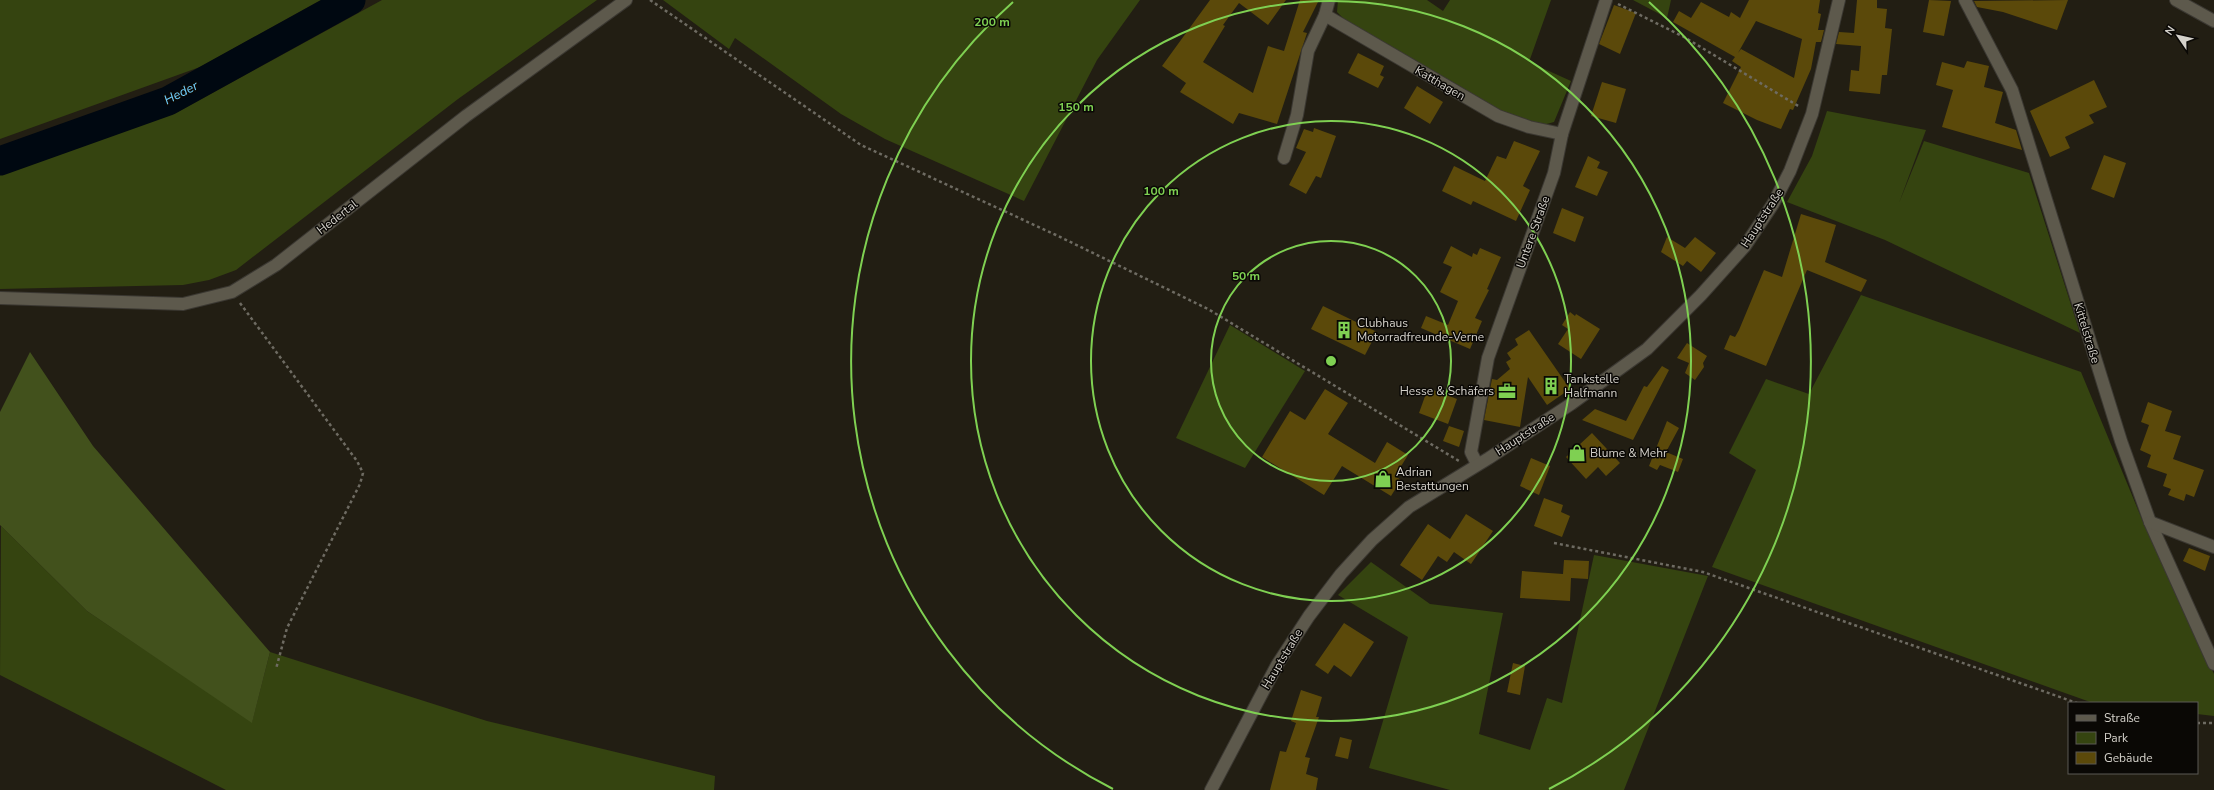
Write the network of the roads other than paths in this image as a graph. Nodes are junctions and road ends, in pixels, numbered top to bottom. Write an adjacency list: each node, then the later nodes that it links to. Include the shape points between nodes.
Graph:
1 (626, 0): 11 (street, Hedertal, via 466,116 276,265 232,292 183,304)
2 (1329, 0): 7 (street)
3 (1839, 0): 12 (street, Hauptstraße, via 1812,114 1790,171 1773,204 1745,246 1647,349 1565,408)
4 (1965, 0): 13 (street, Kittelstraße, via 2012,90 2121,441)
5 (2176, 0): 8 (street)
6 (1611, 2): 9 (street, Untere Straße)
7 (1325, 15): 9 (street, Katthagen, via 1498,116 1529,127); 10 (street, via 1308,51 1297,115)
8 (2214, 21)
9 (1562, 134): 12 (street, Untere Straße, via 1554,173 1488,358 1471,452)
10 (1284, 158)
11 (0, 298)
12 (1477, 464): 16 (street, Hauptstraße, via 1409,507 1372,540 1341,574 1309,616 1277,665)
13 (2150, 522): 14 (street); 15 (street, Kittelstraße)
14 (2214, 548)
15 (2214, 664)
16 (1211, 790)

